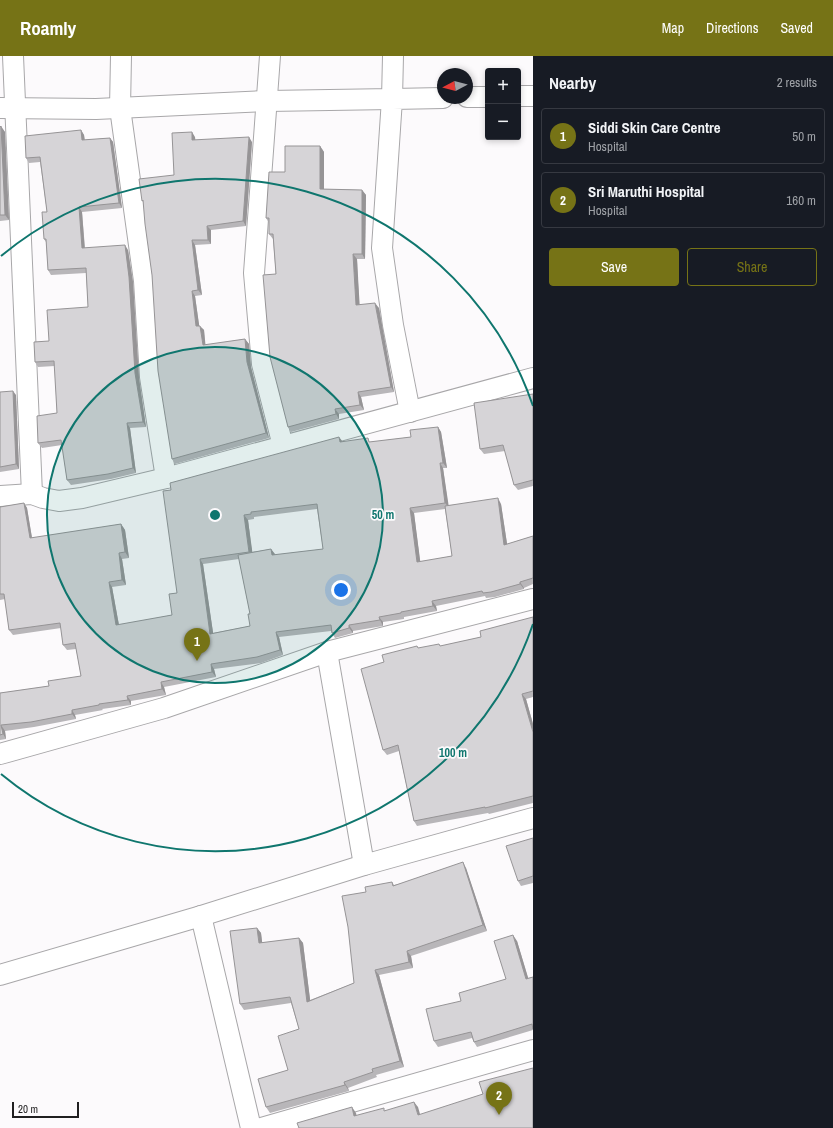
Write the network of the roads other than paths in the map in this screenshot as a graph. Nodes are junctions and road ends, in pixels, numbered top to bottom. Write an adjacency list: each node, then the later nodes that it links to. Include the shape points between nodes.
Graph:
1 (13, 56): 12 (street)
2 (121, 56): 13 (street)
3 (270, 56): 11 (street)
4 (393, 56): 10 (street)
5 (521, 96): 6 (street)
6 (533, 96)
7 (473, 97): 8 (street)
8 (485, 97)
9 (437, 98): 10 (street)
10 (392, 99): 11 (street); 15 (street, via 382,248)
11 (267, 101): 13 (street); 16 (street, via 254,273 262,364)
12 (8, 108): 13 (street); 18 (street)
13 (120, 108): 17 (street, via 144,281 150,378)
14 (533, 378): 15 (street)
15 (410, 412): 16 (street)
16 (283, 446): 17 (street)
17 (166, 478): 18 (street, via 70,500 43,498)
18 (32, 494): 19 (street)
19 (0, 496)
20 (533, 599): 21 (street)
21 (327, 652): 22 (street, via 164,708); 24 (street)
22 (0, 754)
23 (533, 818): 24 (street)
24 (364, 865): 25 (street)
25 (201, 916): 26 (street); 28 (street)
26 (0, 974)
27 (533, 1050): 29 (street)
28 (251, 1128)
29 (261, 1128)

